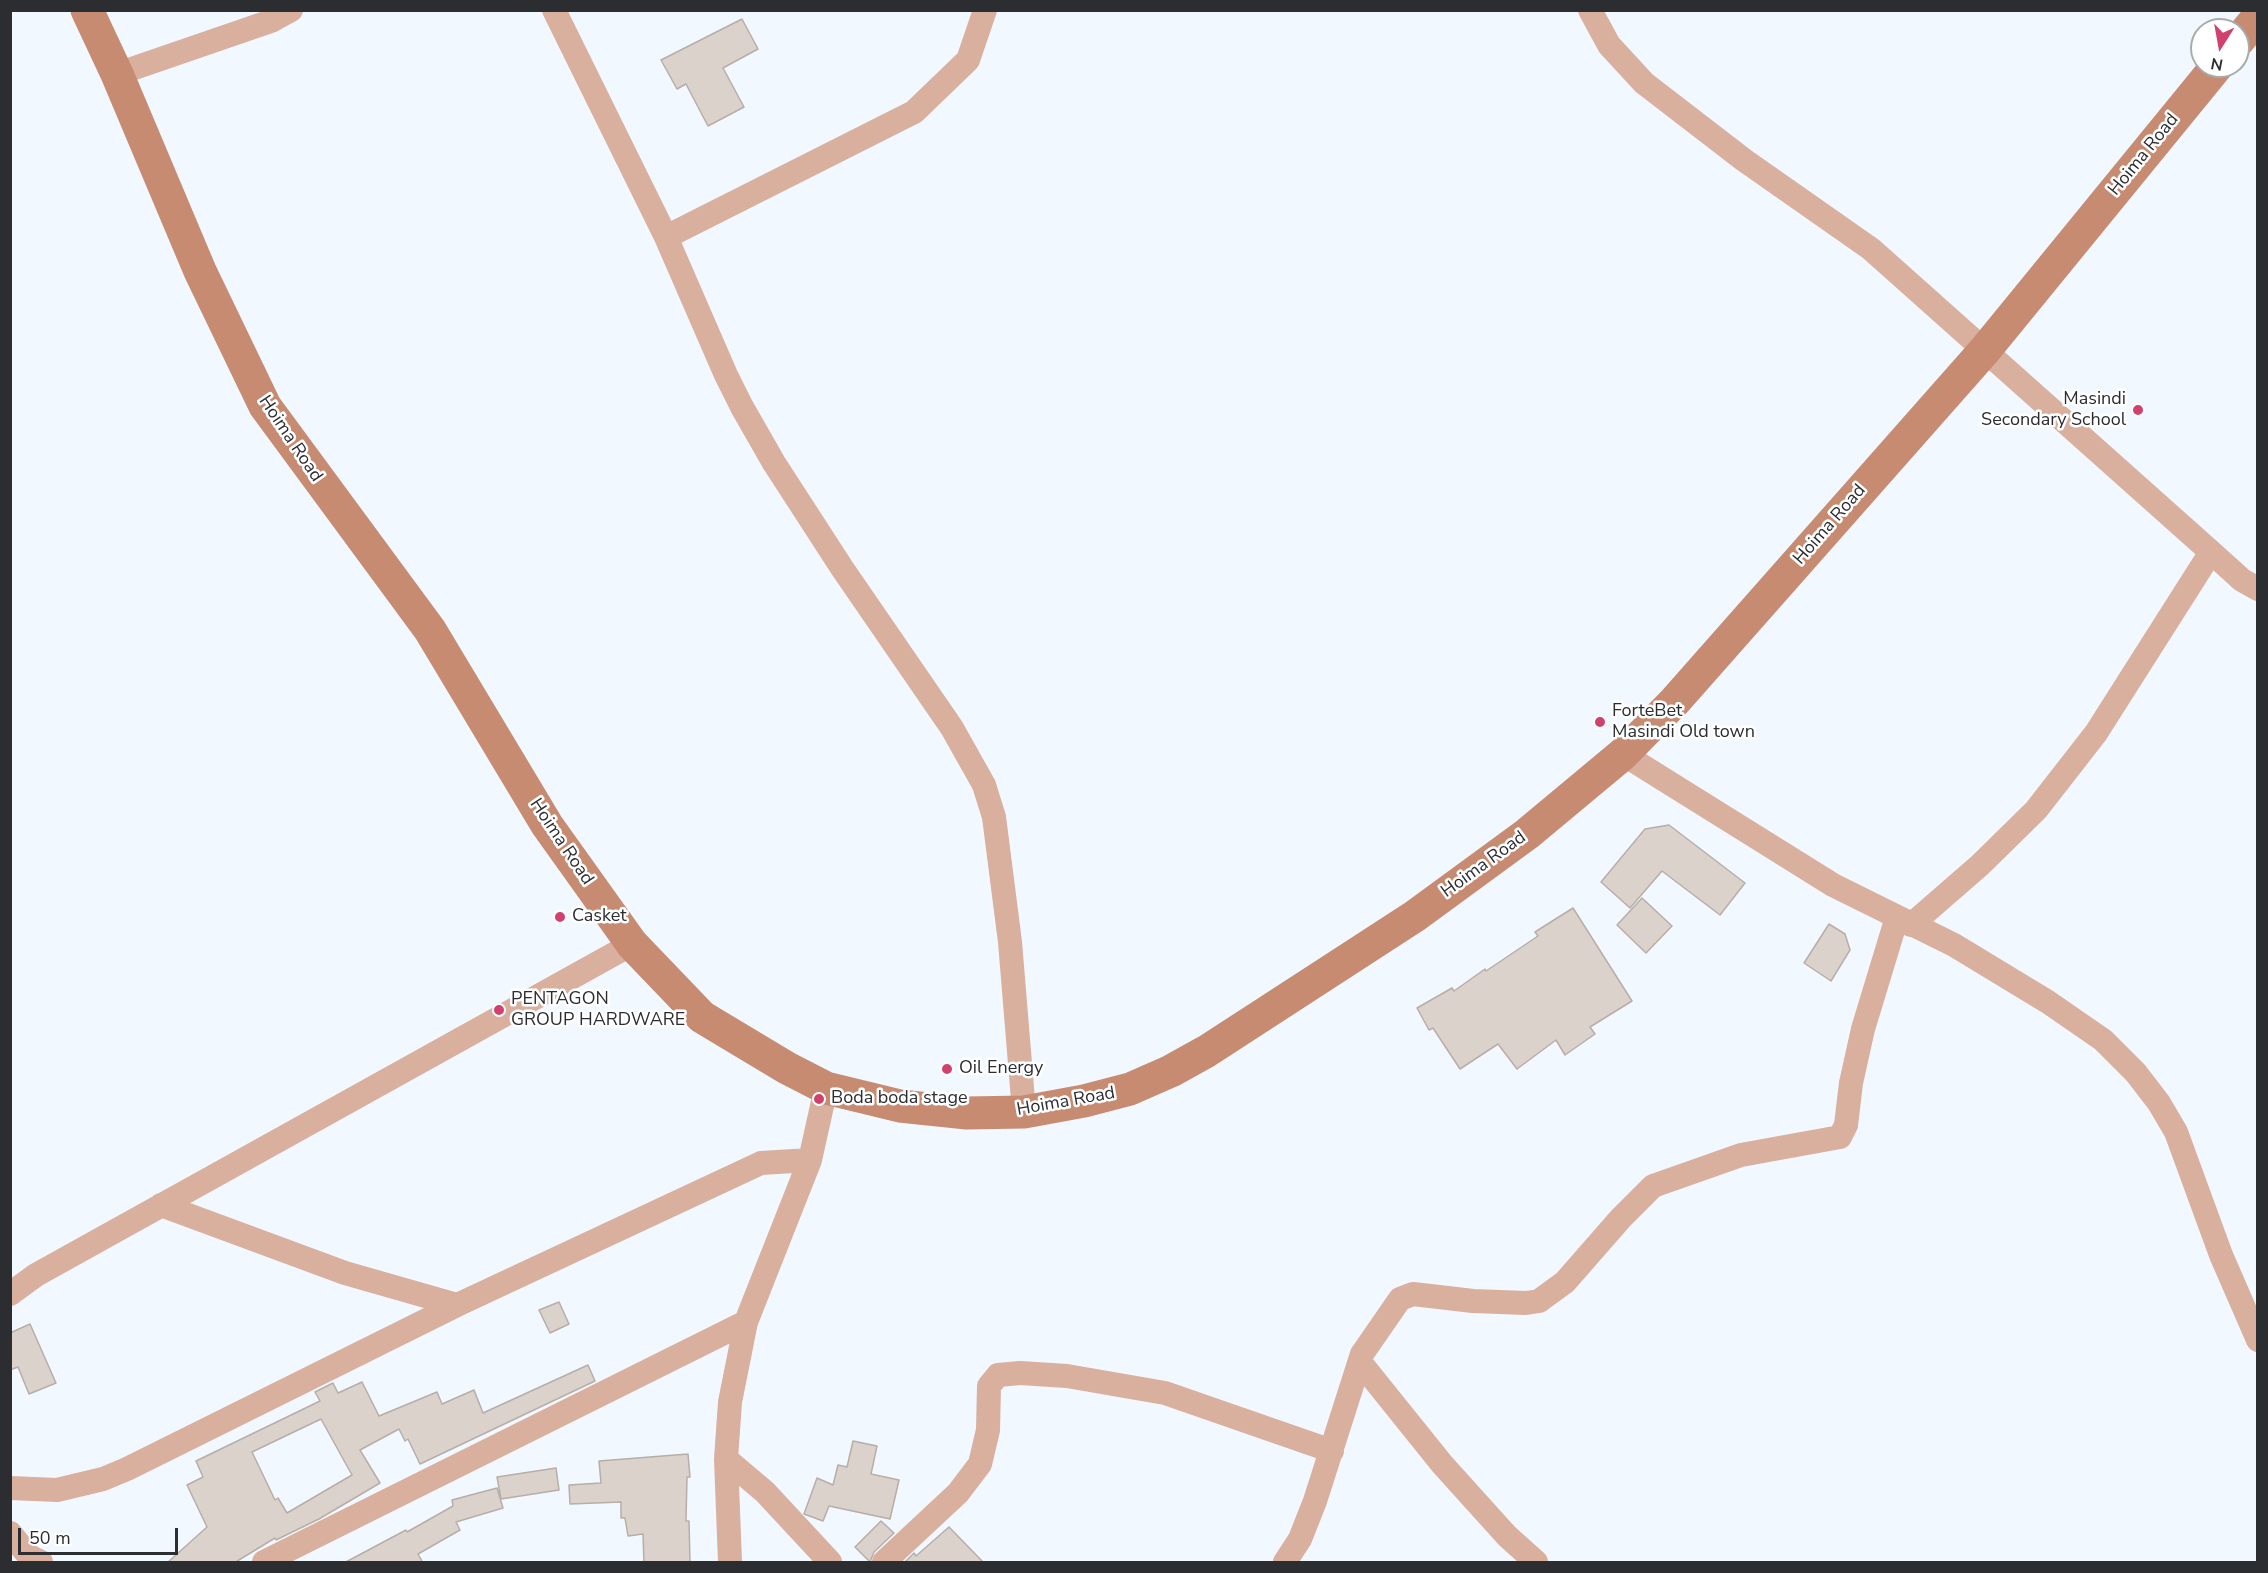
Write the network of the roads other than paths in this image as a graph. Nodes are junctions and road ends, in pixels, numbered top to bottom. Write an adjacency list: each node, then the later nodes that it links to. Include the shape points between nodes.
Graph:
1 (87, 10): 6 (main road, Hoima Road)
2 (291, 10): 6 (street, via 271,21)
3 (554, 10): 8 (street)
4 (986, 10): 8 (street, via 968,60 914,112)
5 (1590, 10): 9 (street, via 1609,45 1644,83 1735,154 1871,249)
6 (117, 74): 14 (main road, Hoima Road, via 200,271 265,406 430,630 547,825)
7 (2207, 78): 9 (main road, Hoima Road)
8 (666, 237): 16 (street, via 726,375 774,463 952,728 984,785 994,817 1010,942)
9 (1985, 350): 10 (street); 12 (main road, Hoima Road)
10 (2211, 552): 11 (street); 13 (street, via 2096,733 2036,810 1980,865)
11 (2258, 589)
12 (1623, 754): 13 (street, via 1833,885); 16 (main road, Hoima Road, via 1527,834 1414,916 1207,1051 1130,1089)
13 (1904, 921): 22 (street, via 1954,945 2048,1002 2103,1040 2136,1073 2176,1132 2221,1255); 23 (street, via 1863,1029 1846,1125 1840,1137 1741,1155 1653,1186 1565,1282 1539,1301 1526,1304 1413,1294 1403,1297 1369,1341)
14 (632, 944): 15 (main road, Hoima Road, via 702,1017); 18 (street)
15 (826, 1088): 16 (main road, Hoima Road, via 900,1106 967,1113); 17 (street)
16 (1024, 1112)
17 (810, 1160): 20 (street, via 761,1163); 21 (street)
18 (161, 1205): 19 (street, via 36,1275); 20 (street, via 345,1273)
19 (10, 1294)
20 (457, 1305): 26 (street, via 103,1479 57,1490)
21 (746, 1322): 25 (street, via 730,1402); 29 (street)
22 (2258, 1340)
23 (1360, 1362): 24 (street); 34 (street, via 1442,1464)
24 (1332, 1450): 32 (street, via 1165,1393 1067,1376 998,1375 989,1386 988,1430 980,1464 958,1493); 33 (street, via 1300,1539)
25 (726, 1460): 30 (street); 31 (street, via 765,1492)
26 (10, 1488)
27 (10, 1533): 28 (street)
28 (34, 1560)
29 (269, 1561)
30 (730, 1563)
31 (830, 1563)
32 (884, 1563)
33 (1285, 1563)
34 (1536, 1563)

